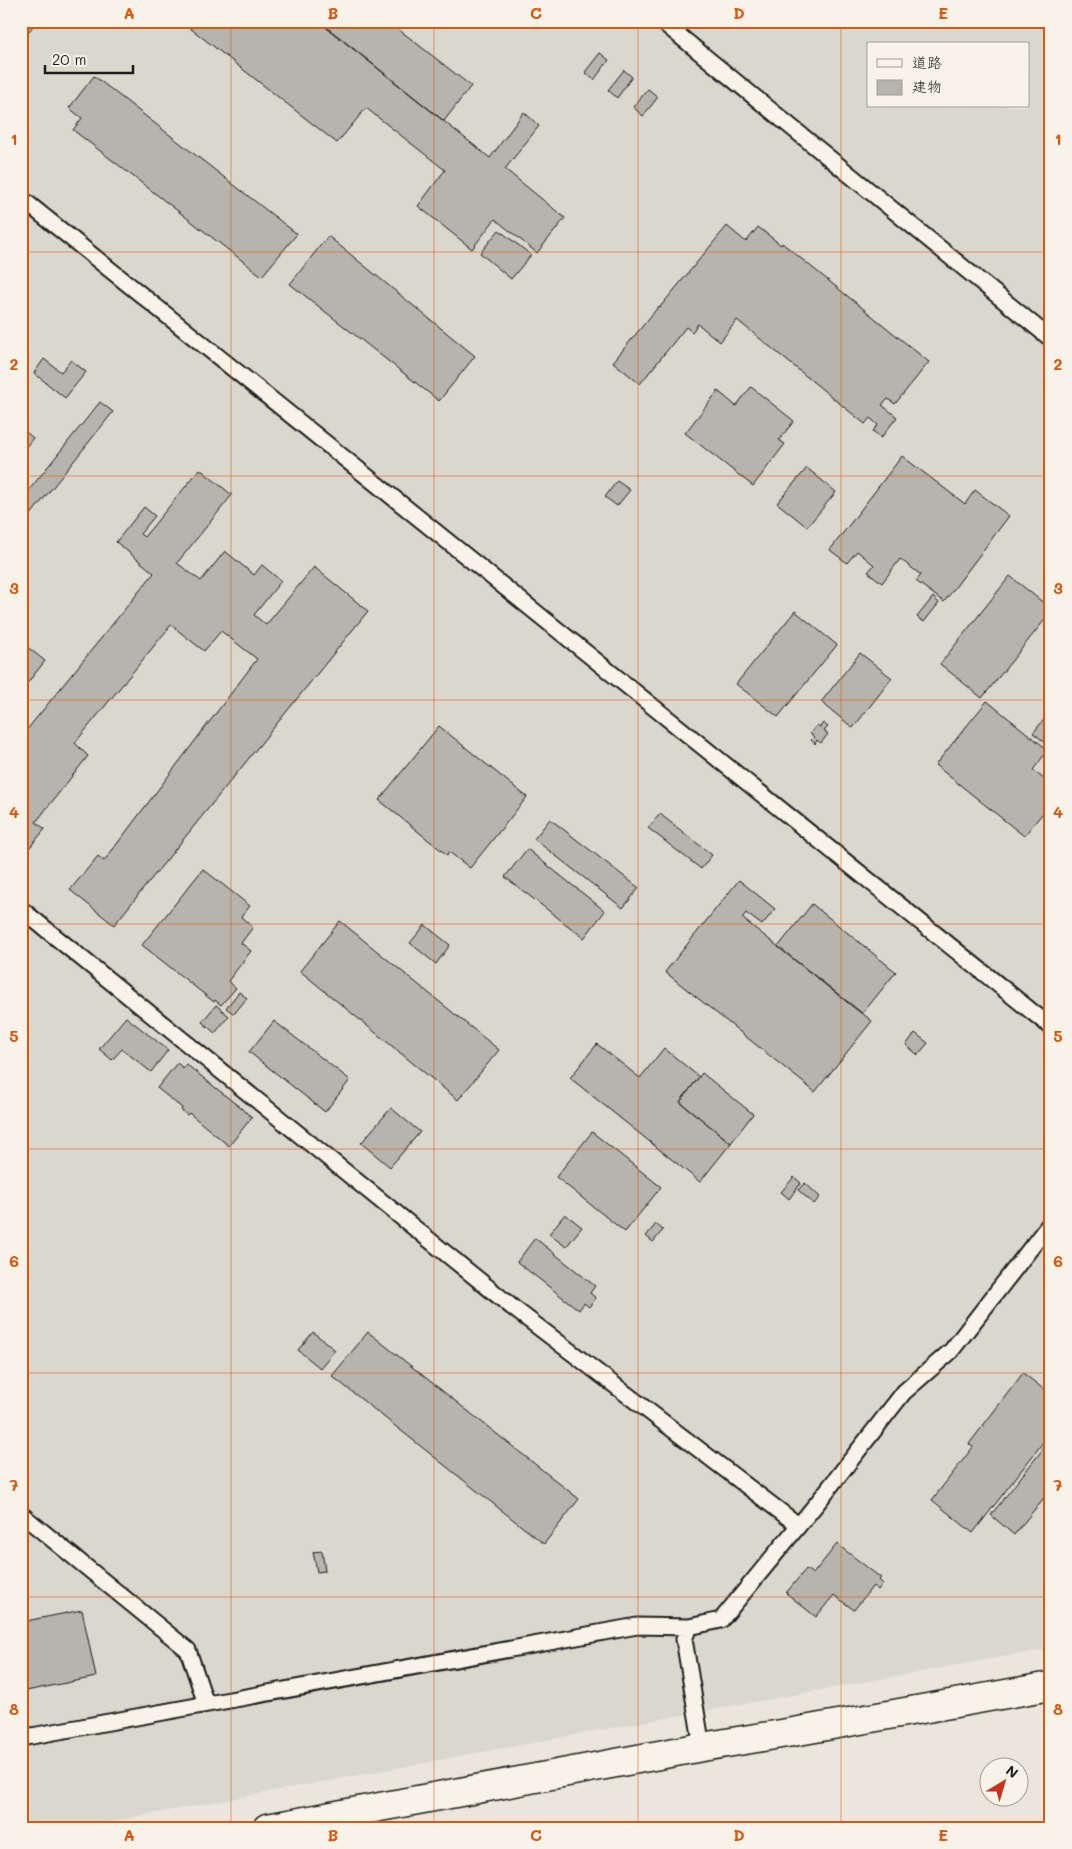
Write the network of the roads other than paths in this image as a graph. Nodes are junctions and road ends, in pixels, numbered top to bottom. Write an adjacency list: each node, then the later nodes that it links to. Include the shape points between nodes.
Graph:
1 (665, 24): 3 (lane)
2 (21, 198): 5 (lane)
3 (1051, 339)
4 (21, 909): 8 (lane, via 512,1307)
5 (1051, 1027)
6 (1051, 1222): 8 (lane, via 951,1350 904,1392)
7 (21, 1514): 11 (lane, via 188,1650)
8 (798, 1525): 9 (lane, via 721,1620)
9 (686, 1633): 11 (lane, via 637,1626); 12 (lane)
10 (1051, 1686): 12 (street, via 803,1730)
11 (206, 1704): 13 (lane)
12 (700, 1735): 14 (street)
13 (21, 1738)
14 (267, 1828)

